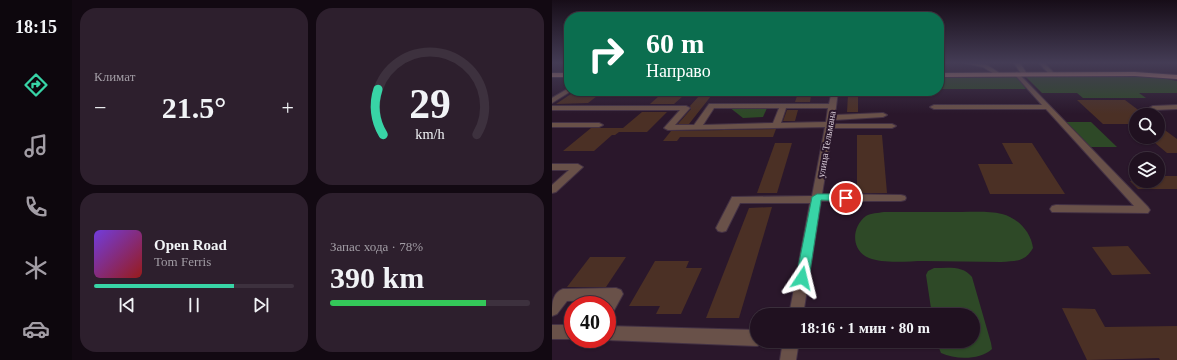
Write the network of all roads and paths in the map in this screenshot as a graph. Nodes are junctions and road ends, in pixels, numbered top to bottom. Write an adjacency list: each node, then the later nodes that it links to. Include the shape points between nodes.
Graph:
1 (1026, 80): 10 (street)
2 (564, 90): 3 (street)
3 (555, 91)
4 (564, 93): 6 (street)
5 (834, 96): 8 (street, улица Тельмана)
6 (552, 101)
7 (783, 106): 8 (street); 18 (street); 20 (street, via 712,106)
8 (833, 106): 15 (street, улица Тельмана)
9 (934, 107): 10 (street)
10 (1047, 107): 25 (street, via 1144,210)
11 (552, 108): 20 (street, via 686,108 668,128)
12 (1165, 108): 13 (street)
13 (1177, 108)
14 (883, 115): 15 (street)
15 (830, 122): 18 (street); 19 (street); 23 (street, улица Тельмана)
16 (552, 125): 17 (street)
17 (599, 125)
18 (776, 126): 20 (street)
19 (892, 126)
20 (697, 127)
21 (552, 167): 22 (street, via 578,167)
22 (552, 190)
23 (816, 198): 24 (street); 26 (street, via 736,200); 28 (street, улица Тельмана)
24 (901, 198)
25 (1056, 209)
26 (722, 228)
27 (615, 296): 29 (street, via 616,294 563,295)
28 (797, 308)
29 (552, 309)
30 (552, 332): 31 (street)
31 (564, 332)
32 (616, 333): 33 (street)
33 (750, 338)
34 (790, 348): 35 (street)
35 (788, 360)

